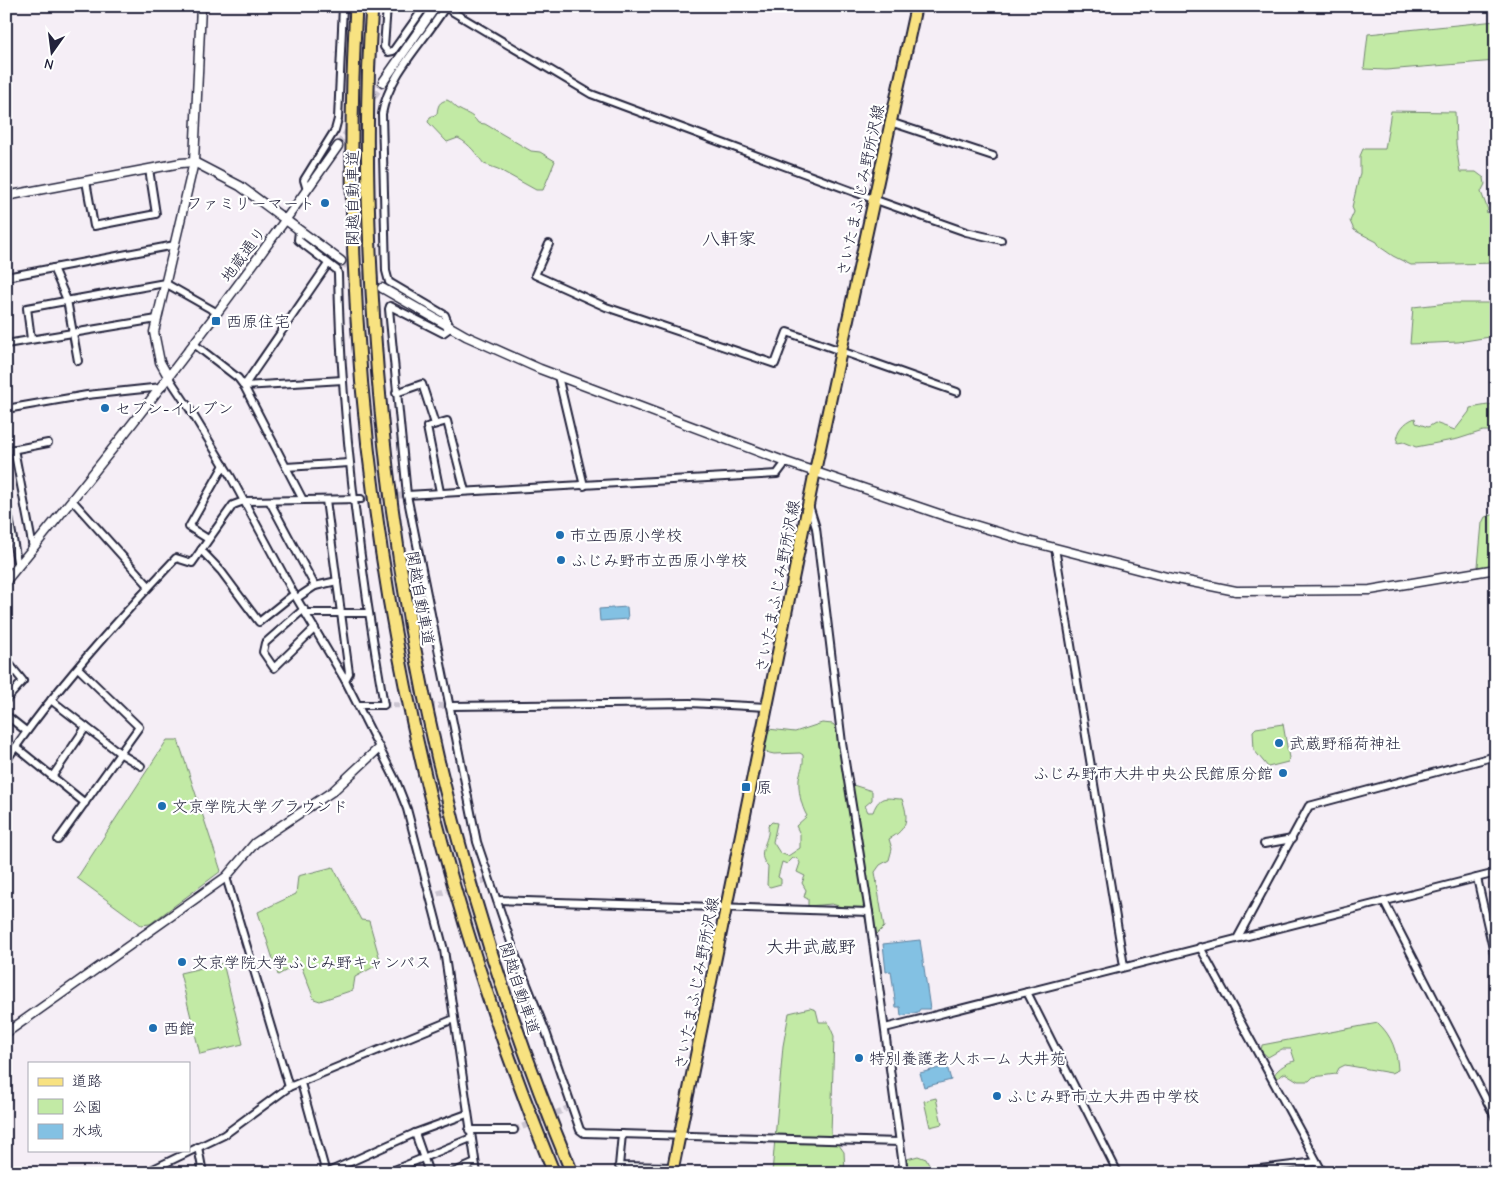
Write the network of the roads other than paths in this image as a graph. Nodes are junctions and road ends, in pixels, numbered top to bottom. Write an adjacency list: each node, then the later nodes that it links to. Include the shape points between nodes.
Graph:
1 (201, 6): 13 (street)
2 (343, 6): 16 (street, via 338,119 335,130 304,180)
3 (356, 6): 145 (highway, 関越自動車道, via 352,112 354,258 366,437 380,549 398,655 435,820 512,1067)
4 (372, 6): 146 (highway, 関越自動車道, via 368,111 369,257 382,435 403,591 448,807 476,907 527,1061)
5 (387, 6): 6 (street, via 384,47 388,52 393,51)
6 (426, 6)
7 (916, 6): 10 (main road, さいたまふじみ野所沢線)
8 (441, 7): 9 (street); 18 (street, via 591,94); 33 (street, via 385,98 382,114 383,202 386,271 390,282 446,315)
9 (383, 82)
10 (890, 122): 12 (street); 18 (main road, さいたまふじみ野所沢線)
11 (338, 146): 16 (street, 地蔵通り)
12 (993, 156)
13 (194, 162): 14 (street); 19 (street, via 240,186); 23 (street)
14 (149, 169): 15 (street); 15 (street, via 156,214 94,226)
15 (86, 182): 17 (street)
16 (307, 190): 19 (street, 地蔵通り)
17 (6, 196)
18 (873, 199): 21 (street, via 966,232); 38 (main road, さいたまふじみ野所沢線)
19 (286, 221): 20 (street); 31 (street, 地蔵通り)
20 (299, 231): 24 (street); 25 (street, via 298,240)
21 (1001, 240)
22 (550, 244): 38 (street, via 535,276 606,307 775,364 787,332)
23 (175, 245): 26 (street); 28 (street)
24 (341, 261)
25 (328, 264): 42 (street, via 338,274); 43 (street)
26 (53, 268): 27 (street); 30 (street)
27 (6, 277)
28 (165, 283): 30 (street); 31 (street); 32 (street)
29 (382, 288): 33 (street)
30 (67, 300): 34 (street); 35 (street, via 26,309)
31 (216, 312): 37 (street, 地蔵通り)
32 (157, 319): 34 (street); 41 (street, via 155,343 163,371)
33 (450, 328): 40 (street); 46 (street, via 443,333 390,306)
34 (72, 333): 35 (street); 39 (street)
35 (31, 340): 36 (street)
36 (6, 344)
37 (194, 344): 41 (street, 地蔵通り); 43 (street)
38 (841, 351): 45 (street); 56 (main road, さいたまふじみ野所沢線)
39 (78, 361)
40 (558, 376): 52 (street); 57 (street)
41 (169, 378): 44 (street, 地蔵通り); 54 (street)
42 (343, 380): 43 (street); 53 (street)
43 (244, 386): 55 (street)
44 (162, 387): 47 (street, via 87,395); 62 (street, 地蔵通り)
45 (957, 392)
46 (396, 393): 48 (street, via 422,384); 60 (street)
47 (6, 409)
48 (435, 424): 58 (street, via 447,421); 59 (street, via 426,427)
49 (48, 443): 50 (street)
50 (14, 449): 51 (street); 70 (street)
51 (6, 451)
52 (786, 462): 56 (street); 57 (street, via 777,474)
53 (349, 463): 55 (street); 61 (street)
54 (224, 465): 66 (street); 69 (street, via 189,528)
55 (286, 467): 63 (street)
56 (815, 471): 68 (main road, さいたまふじみ野所沢線); 71 (street, via 948,517)
57 (584, 486): 58 (street)
58 (464, 491): 59 (street)
59 (440, 492): 60 (street)
60 (407, 495): 90 (street)
61 (357, 499): 64 (street); 82 (street)
62 (72, 500): 70 (street, 地蔵通り); 77 (street)
63 (302, 500): 64 (street); 67 (street)
64 (326, 500): 76 (street)
65 (6, 501): 73 (street)
66 (244, 501): 67 (street); 69 (street, via 233,505); 79 (street)
67 (270, 502): 78 (street)
68 (808, 504): 91 (main road, さいたまふじみ野所沢線); 112 (street, via 816,528 842,743)
69 (208, 539): 72 (street)
70 (33, 548): 73 (street, 地蔵通り)
71 (1055, 548): 74 (street, via 1203,586 1236,591 1370,590); 116 (street)
72 (201, 550): 77 (street, via 192,563 176,558); 79 (street, via 259,622)
73 (18, 567): 75 (street, 地蔵通り)
74 (1496, 569)
75 (6, 581)
76 (336, 581): 78 (street); 81 (street)
77 (149, 586): 85 (street)
78 (315, 586): 79 (street)
79 (295, 596): 80 (street)
80 (305, 611): 81 (street); 83 (street); 83 (street, via 264,643 263,652 274,668)
81 (340, 611): 82 (street); 86 (street, via 349,673)
82 (368, 612): 89 (street, via 384,706)
83 (315, 628): 86 (street)
84 (6, 660): 87 (street, via 23,682)
85 (79, 669): 88 (street); 97 (street, via 139,727)
86 (345, 680): 89 (street)
87 (6, 700)
88 (51, 700): 93 (street); 94 (street)
89 (358, 705): 96 (street)
90 (449, 706): 91 (street, via 690,703); 109 (street, via 477,842)
91 (768, 707): 111 (main road, さいたまふじみ野所沢線)
92 (6, 716): 94 (street)
93 (86, 727): 97 (street); 101 (street)
94 (26, 731): 95 (street)
95 (16, 747): 99 (street); 101 (street)
96 (379, 748): 107 (street, via 333,791 255,843); 118 (street, via 407,809 444,950)
97 (121, 754): 100 (street); 102 (street)
98 (1496, 756): 103 (street, via 1312,804)
99 (6, 761)
100 (140, 766)
101 (52, 777): 102 (street)
102 (85, 803): 104 (street)
103 (1292, 839): 105 (street); 113 (street)
104 (58, 840)
105 (1264, 844)
106 (1496, 873): 108 (street)
107 (226, 877): 120 (street); 122 (street)
108 (1477, 878): 110 (street); 115 (street)
109 (497, 900): 111 (street); 128 (street, via 580,1130 584,1133)
110 (1384, 901): 113 (street); 124 (street)
111 (727, 906): 112 (street); 129 (main road, さいたまふじみ野所沢線)
112 (869, 912): 119 (street)
113 (1238, 938): 114 (street)
114 (1200, 947): 116 (street); 136 (street)
115 (1496, 962)
116 (1124, 966): 117 (street)
117 (1028, 992): 119 (street); 148 (street)
118 (454, 1020): 121 (street); 123 (street)
119 (885, 1028): 131 (street)
120 (6, 1033)
121 (301, 1083): 122 (street); 127 (street, via 326,1173)
122 (289, 1087): 132 (street, via 224,1135)
123 (467, 1114): 125 (street); 127 (street)
124 (1496, 1119)
125 (469, 1130): 126 (street); 130 (street)
126 (514, 1130)
127 (415, 1133): 135 (street)
128 (622, 1134): 129 (street); 138 (street, via 620,1166)
129 (681, 1135): 131 (street); 138 (main road, さいたまふじみ野所沢線)
130 (471, 1138): 135 (street); 137 (street)
131 (900, 1142): 147 (street)
132 (198, 1147): 133 (street); 140 (street)
133 (190, 1151)
134 (188, 1152): 139 (street)
135 (423, 1158): 141 (street); 142 (street)
136 (1316, 1162): 149 (street); 150 (street)
137 (475, 1164): 143 (street); 144 (street)
138 (673, 1170)
139 (145, 1173)
140 (203, 1173)
141 (387, 1173)
142 (429, 1173)
143 (452, 1173)
144 (477, 1173)
145 (554, 1173)
146 (572, 1173)
147 (904, 1173)
148 (1118, 1173)
149 (1227, 1173)
150 (1323, 1173)

